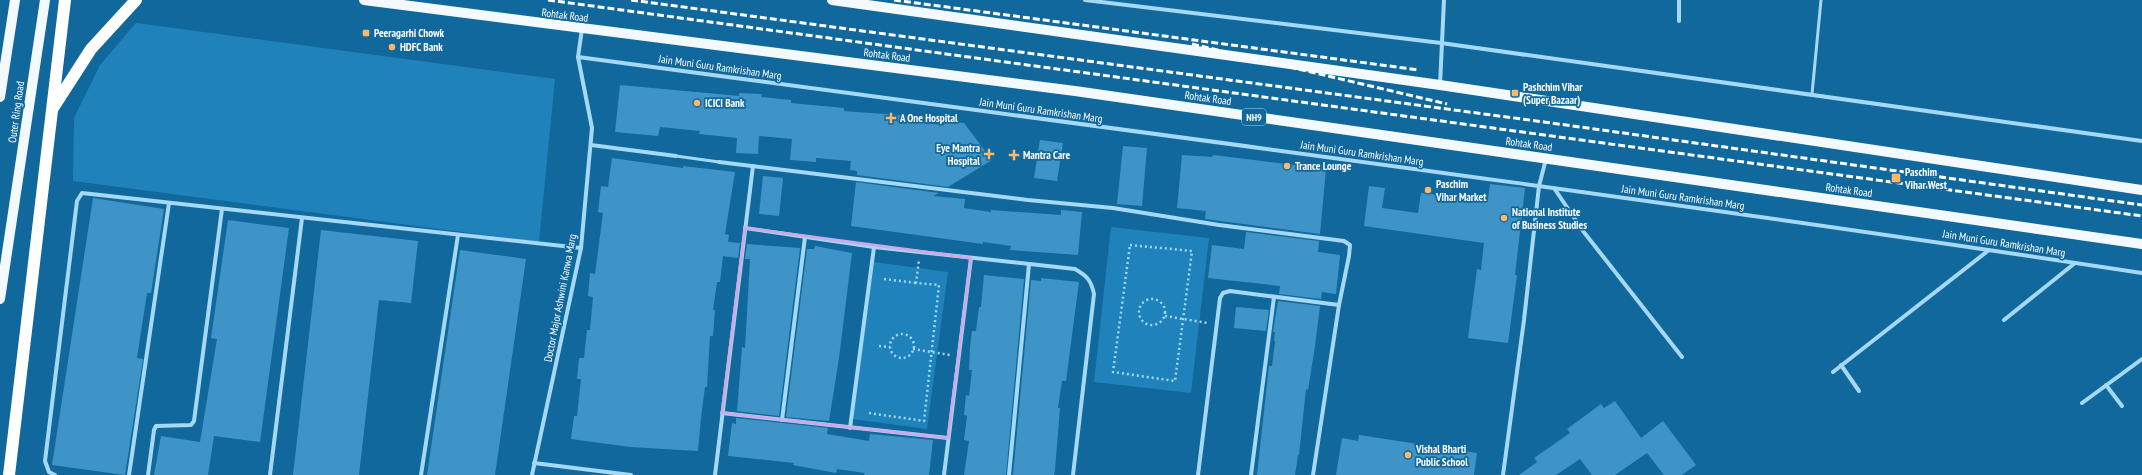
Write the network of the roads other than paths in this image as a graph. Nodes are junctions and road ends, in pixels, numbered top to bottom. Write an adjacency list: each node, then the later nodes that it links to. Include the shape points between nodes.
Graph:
1 (15, 0): 17 (main road, Outer Ring Road)
2 (45, 0): 43 (main road, Outer Ring Road)
3 (65, 0): 18 (highway)
4 (136, 0): 18 (highway, via 91,49)
5 (364, 0): 12 (main road, Rohtak Road / NH9)
6 (832, 0): 15 (main road)
7 (1085, 0): 13 (street)
8 (1444, 0): 13 (street)
9 (1679, 0): 11 (street)
10 (1821, 0): 16 (lane)
11 (1679, 21)
12 (582, 29): 14 (street, Doctor Major Ashwini Kanwa Marg); 22 (main road, Rohtak Road / NH9, via 1075,91)
13 (1441, 43): 15 (street); 16 (street)
14 (578, 57): 20 (street, Doctor Major Ashwini Kanwa Marg, via 592,128); 25 (street, Jain Muni Guru Ramkrishan Marg)
15 (1440, 85): 27 (main road)
16 (1812, 94): 19 (street)
17 (0, 98)
18 (51, 112): 59 (highway)
19 (2142, 141)
20 (590, 145): 21 (street); 36 (street, Doctor Major Ashwini Kanwa Marg)
21 (676, 156): 23 (lane)
22 (1546, 159): 25 (street); 34 (main road, Rohtak Road / NH9)
23 (719, 162): 24 (street)
24 (753, 166): 31 (street); 44 (street, via 1113,208 1344,241 1350,245 1350,256)
25 (1539, 186): 26 (street, Jain Muni Guru Ramkrishan Marg); 74 (street)
26 (1554, 188): 37 (street, Jain Muni Guru Ramkrishan Marg); 46 (street, via 1583,231)
27 (2142, 190)
28 (169, 203): 29 (street); 60 (street, via 85,192 78,197 45,462 49,472); 61 (street)
29 (222, 209): 30 (street); 62 (street, via 194,421 186,427 156,426)
30 (302, 218): 32 (street); 63 (street)
31 (745, 228): 33 (street); 54 (street)
32 (458, 235): 36 (street); 64 (street)
33 (805, 237): 35 (street); 55 (street)
34 (2142, 244)
35 (874, 247): 38 (street); 56 (street)
36 (581, 248): 58 (street, Doctor Major Ashwini Kanwa Marg)
37 (1989, 250): 39 (street, Jain Muni Guru Ramkrishan Marg); 48 (street)
38 (970, 258): 40 (street); 57 (street)
39 (2075, 263): 41 (street, Jain Muni Guru Ramkrishan Marg); 45 (street)
40 (1029, 264): 69 (street); 70 (street, via 1075,269 1085,274 1092,282 1094,294)
41 (2142, 273)
42 (1274, 297): 44 (street); 71 (street, via 1226,292 1220,298); 72 (street)
43 (0, 298)
44 (1339, 305): 73 (street)
45 (2004, 320)
46 (1682, 357)
47 (2142, 359): 50 (street)
48 (1841, 365): 49 (street); 51 (street)
49 (1833, 372)
50 (2106, 385): 52 (street); 53 (street)
51 (1859, 392)
52 (2082, 403)
53 (2122, 406)
54 (722, 413): 55 (street); 67 (street)
55 (782, 420): 56 (street)
56 (850, 428): 57 (street)
57 (948, 438): 68 (street)
58 (534, 463): 65 (street, Doctor Major Ashwini Kanwa Marg); 66 (street)
59 (9, 475)
60 (55, 475)
61 (129, 475)
62 (148, 475)
63 (270, 475)
64 (421, 475)
65 (532, 475)
66 (631, 475)
67 (714, 475)
68 (944, 475)
69 (1009, 475)
70 (1073, 475)
71 (1198, 475)
72 (1251, 475)
73 (1313, 475)
74 (1503, 475)

